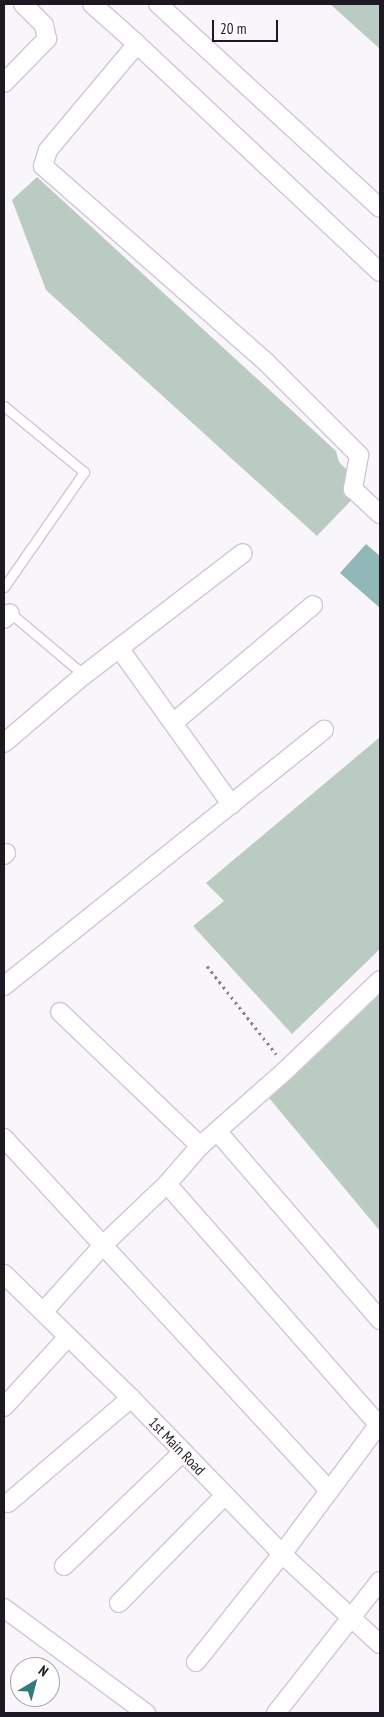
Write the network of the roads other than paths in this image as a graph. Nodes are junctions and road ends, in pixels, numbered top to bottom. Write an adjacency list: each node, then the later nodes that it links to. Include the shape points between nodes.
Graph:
1 (23, 4): 5 (street, via 44,25 47,39)
2 (92, 4): 4 (street)
3 (158, 4): 6 (street)
4 (137, 44): 7 (street); 9 (street, via 48,150 44,166 266,362 360,455 353,489)
5 (4, 84)
6 (380, 208)
7 (380, 272)
8 (4, 406): 11 (lane, via 84,472)
9 (380, 514)
10 (242, 553): 14 (street)
11 (4, 587)
12 (313, 605): 16 (street)
13 (6, 613): 15 (lane)
14 (118, 648): 15 (street); 16 (street)
15 (84, 675): 18 (street)
16 (173, 723): 19 (street)
17 (324, 730): 19 (street)
18 (4, 743)
19 (232, 805): 21 (street)
20 (380, 980): 23 (street, via 288,1069)
21 (4, 986)
22 (60, 1012): 25 (street)
23 (217, 1131): 25 (street); 30 (street)
24 (4, 1138): 27 (street)
25 (200, 1146): 26 (street)
26 (167, 1184): 27 (street); 34 (street)
27 (103, 1245): 29 (street); 36 (street)
28 (7, 1285): 29 (street, 1st Main Road)
29 (44, 1311): 31 (street, 1st Main Road)
30 (380, 1320)
31 (68, 1337): 32 (street, 1st Main Road); 33 (street)
32 (131, 1398): 35 (street, 1st Main Road); 38 (street)
33 (4, 1407)
34 (379, 1424): 36 (street)
35 (183, 1452): 37 (street, 1st Main Road); 40 (street)
36 (329, 1490): 39 (street)
37 (225, 1495): 39 (street, 1st Main Road); 42 (street)
38 (8, 1503)
39 (282, 1554): 44 (street, 1st Main Road); 46 (street)
40 (64, 1566)
41 (380, 1581): 44 (street)
42 (119, 1602)
43 (4, 1608): 47 (street)
44 (351, 1618): 45 (street, 1st Main Road); 48 (street)
45 (380, 1644)
46 (196, 1662)
47 (146, 1713)
48 (276, 1713)

